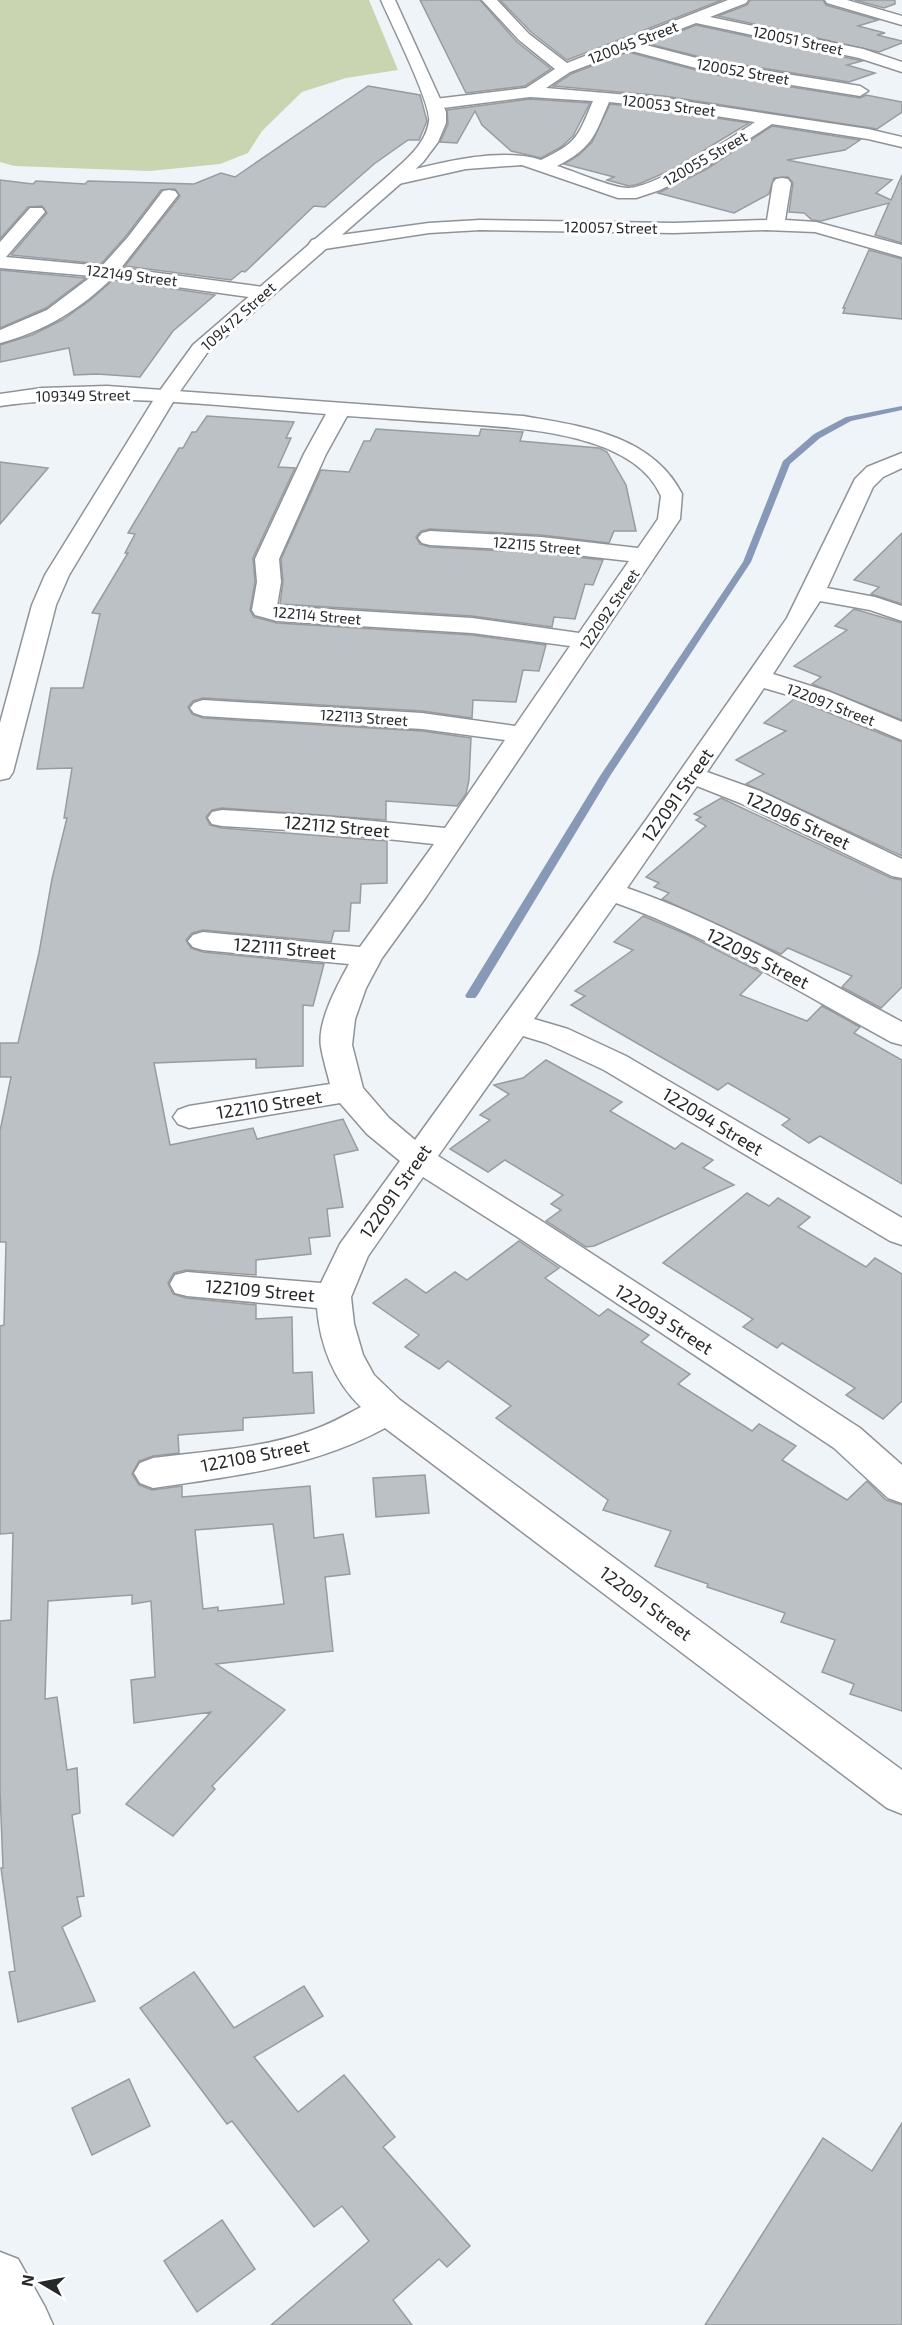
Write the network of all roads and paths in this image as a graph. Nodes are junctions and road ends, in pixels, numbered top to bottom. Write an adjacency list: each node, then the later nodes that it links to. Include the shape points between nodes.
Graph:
1 (388, 0): 14 (street, 109472 Street)
2 (489, 0): 9 (street, via 524,37)
3 (741, 0): 5 (street, 120045 Street, via 711,11)
4 (832, 0): 6 (street)
5 (692, 11): 7 (street, 120045 Street); 8 (street, 120051 Street)
6 (900, 19)
7 (627, 45): 9 (street, 120045 Street); 11 (street, 120052 Street, via 711,66)
8 (902, 67)
9 (566, 69): 12 (street, 120045 Street)
10 (890, 79): 11 (street)
11 (860, 91): 16 (street)
12 (530, 92): 13 (street, 120053 Street); 14 (street, 120053 Street)
13 (603, 97): 15 (street, 120053 Street); 18 (street, via 589,132 579,145)
14 (435, 104): 19 (street, 109472 Street, via 438,128 419,156)
15 (769, 119): 16 (street, 120053 Street); 21 (street, 120055 Street, via 677,176)
16 (808, 125): 17 (street, 120053 Street)
17 (902, 142)
18 (543, 166): 19 (street, 120057 Street, via 524,160 500,160); 21 (street, 120057 Street, via 624,194)
19 (394, 180): 25 (street, 109472 Street)
20 (782, 183): 24 (street)
21 (638, 194)
22 (170, 195): 29 (street)
23 (36, 212): 27 (street)
24 (775, 225): 25 (street, 120057 Street, via 480,225); 26 (street, 120057 Street, via 816,227)
25 (318, 244): 30 (street, 109472 Street)
26 (902, 251)
27 (0, 253)
28 (0, 262): 29 (street, 122149 Street)
29 (110, 272): 30 (street, 122149 Street); 31 (street, via 49,319)
30 (263, 293): 32 (street, 109472 Street, via 200,349)
31 (0, 337)
32 (166, 396): 33 (street, 109349 Street, via 53,393); 34 (street, 122092 Street); 45 (street, 109472 Street, via 57,575 44,605)
33 (0, 400)
34 (339, 410): 37 (street, 122092 Street, via 523,422 608,441 637,456 658,474 671,494 669,519); 40 (street, 122114 Street, via 267,559 269,582 264,610 495,628)
35 (902, 460): 38 (street, 122091 Street, via 875,472 863,484)
36 (430, 538): 37 (street, 122115 Street, via 541,544)
37 (644, 556): 40 (street, 122092 Street)
38 (813, 593): 39 (street, via 867,602); 41 (street, 122091 Street)
39 (902, 614)
40 (587, 642): 44 (street, 122092 Street)
41 (758, 678): 43 (street, 122097 Street, via 821,697); 46 (street, 122091 Street)
42 (203, 708): 44 (street, 122113 Street, via 422,721)
43 (902, 732)
44 (524, 735): 48 (street, 122092 Street)
45 (0, 772)
46 (691, 776): 49 (street, 122096 Street, via 750,797); 50 (street, 122091 Street)
47 (222, 818): 48 (street, 122112 Street)
48 (452, 837): 52 (street, 122092 Street)
49 (902, 870)
50 (609, 891): 53 (street, 122091 Street); 54 (street, 122095 Street, via 666,911)
51 (203, 940): 52 (street, 122111 Street)
52 (368, 957): 55 (street, 122092 Street, via 351,988 336,1045)
53 (516, 1024): 57 (street, 122091 Street); 58 (street, 122094 Street, via 557,1036 615,1063)
54 (902, 1035)
55 (348, 1091): 56 (street, 122110 Street); 57 (street, 122092 Street, via 378,1126)
56 (189, 1117)
57 (418, 1159): 60 (street, 122091 Street, via 352,1253); 63 (street, 122093 Street, via 847,1438)
58 (902, 1233)
59 (187, 1284): 60 (street, 122109 Street)
60 (333, 1297): 61 (street, 122091 Street, via 345,1356 360,1384)
61 (387, 1410): 62 (street, 122108 Street, via 313,1445); 64 (street, 122091 Street)
62 (153, 1473)
63 (902, 1488)
64 (902, 1795)
65 (0, 2277): 66 (street)
66 (27, 2325)

